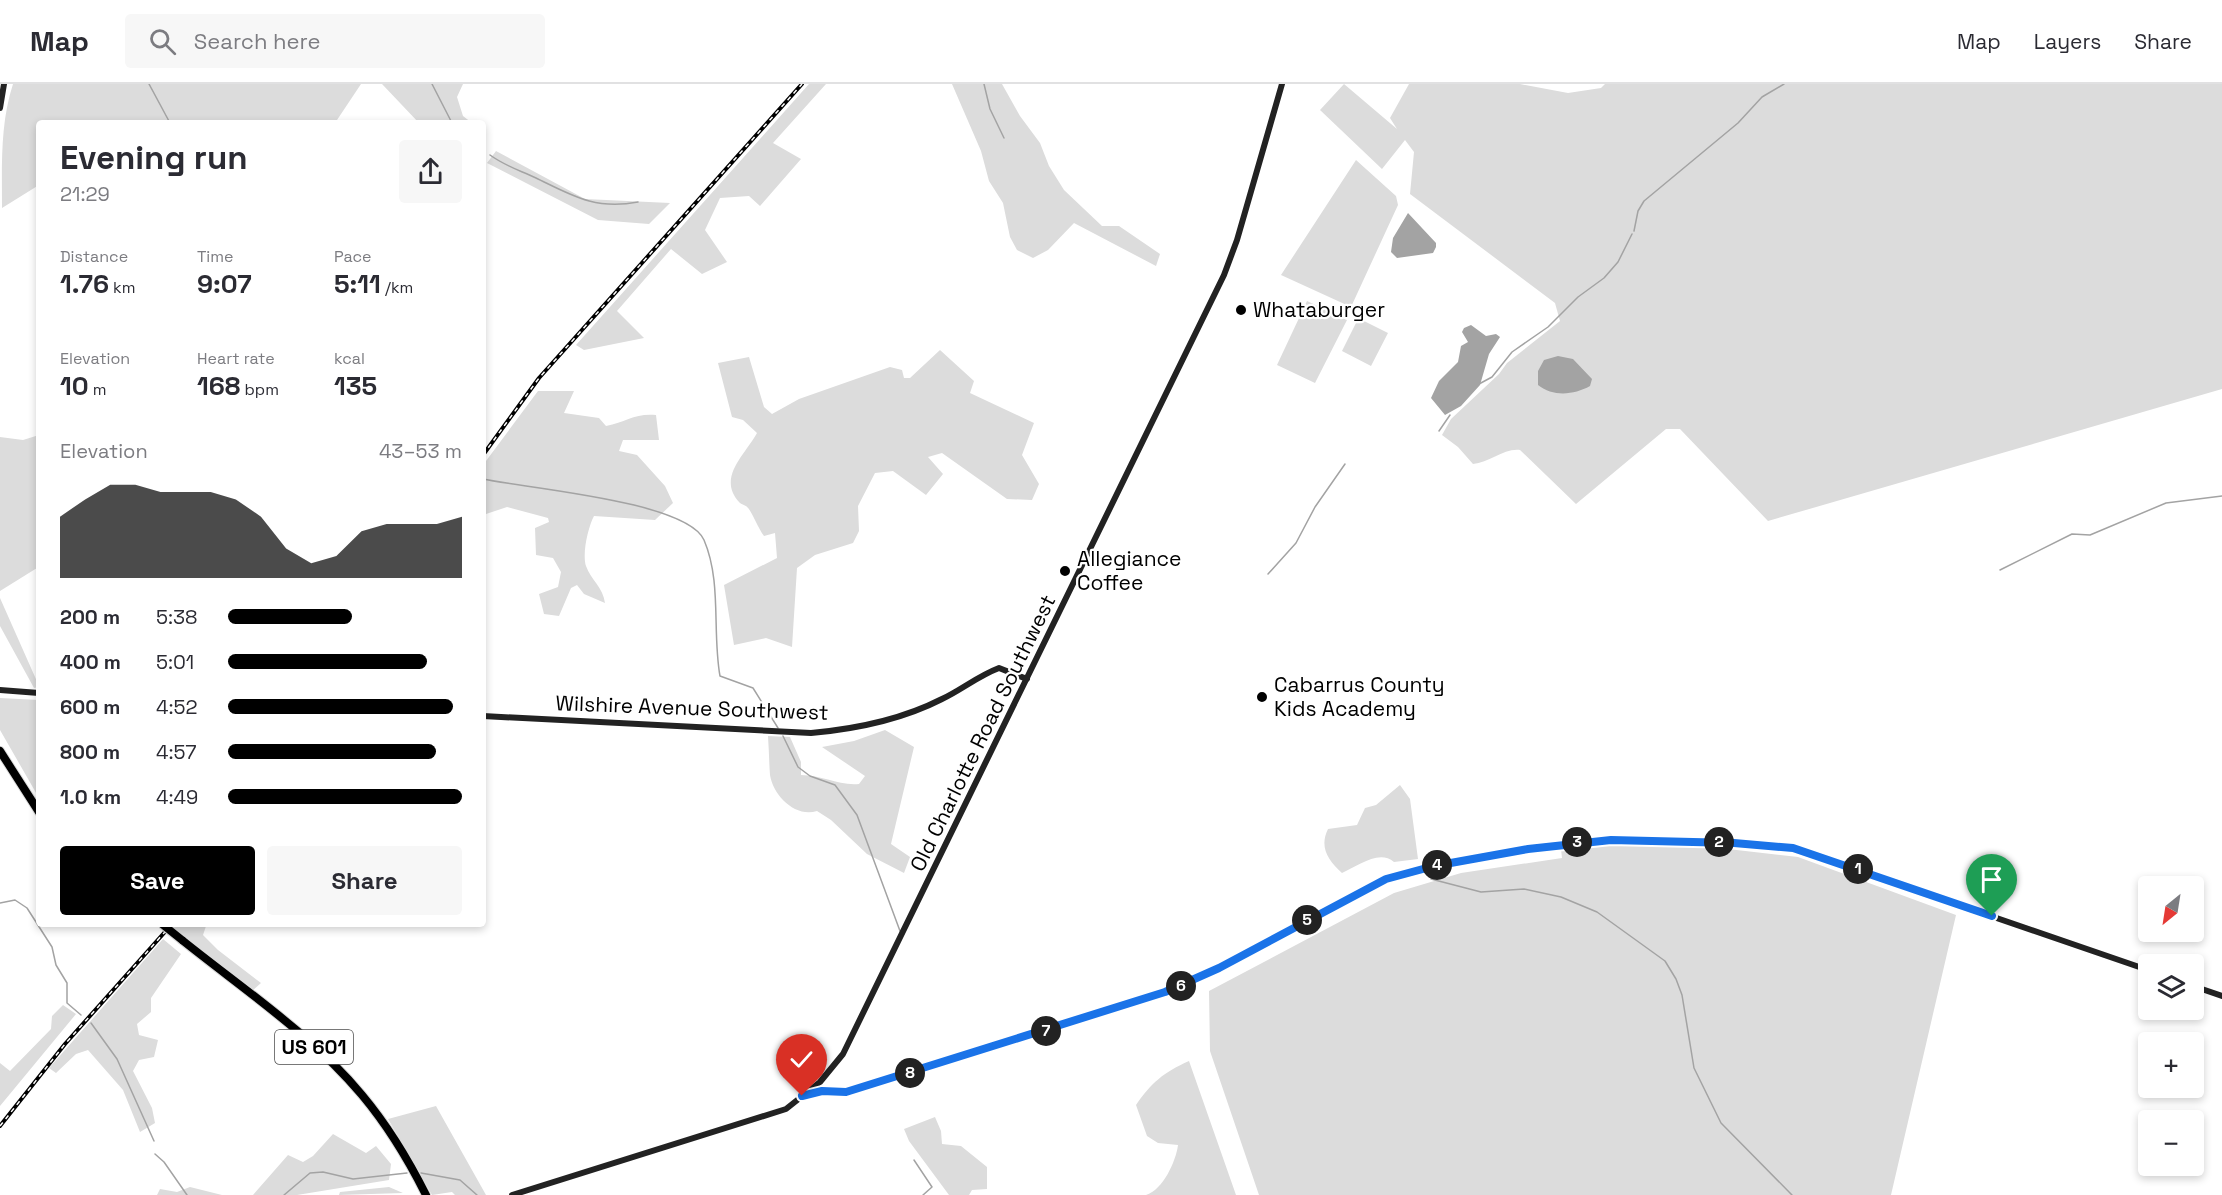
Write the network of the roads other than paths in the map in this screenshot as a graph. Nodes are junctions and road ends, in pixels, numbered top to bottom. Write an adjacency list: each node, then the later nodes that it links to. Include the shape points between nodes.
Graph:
1 (4, 84): 3 (street)
2 (1282, 84): 4 (street, Old Charlotte Road Southwest, via 1224,275)
3 (0, 108)
4 (1028, 679): 7 (street, Wilshire Avenue Southwest, via 999,668 940,700 898,717 811,733); 14 (street, Old Charlotte Road Southwest, via 862,1021)
5 (0, 690): 6 (street)
6 (36, 693)
7 (486, 716)
8 (0, 751): 9 (highway)
9 (36, 807)
10 (166, 927): 17 (highway, US 601, bridge, via 347,1078 392,1135)
11 (2138, 967): 15 (street, via 1793,848 1695,841 1584,842 1434,866 1386,879 1219,968 1165,992 870,1085)
12 (2204, 990): 13 (street)
13 (2222, 996)
14 (822, 1080): 15 (street); 16 (street, Old Charlotte Road Southwest)
15 (838, 1091): 16 (street)
16 (802, 1096): 18 (street, Old Charlotte Road Southwest, via 786,1109 759,1119)
17 (426, 1195)
18 (512, 1195)

